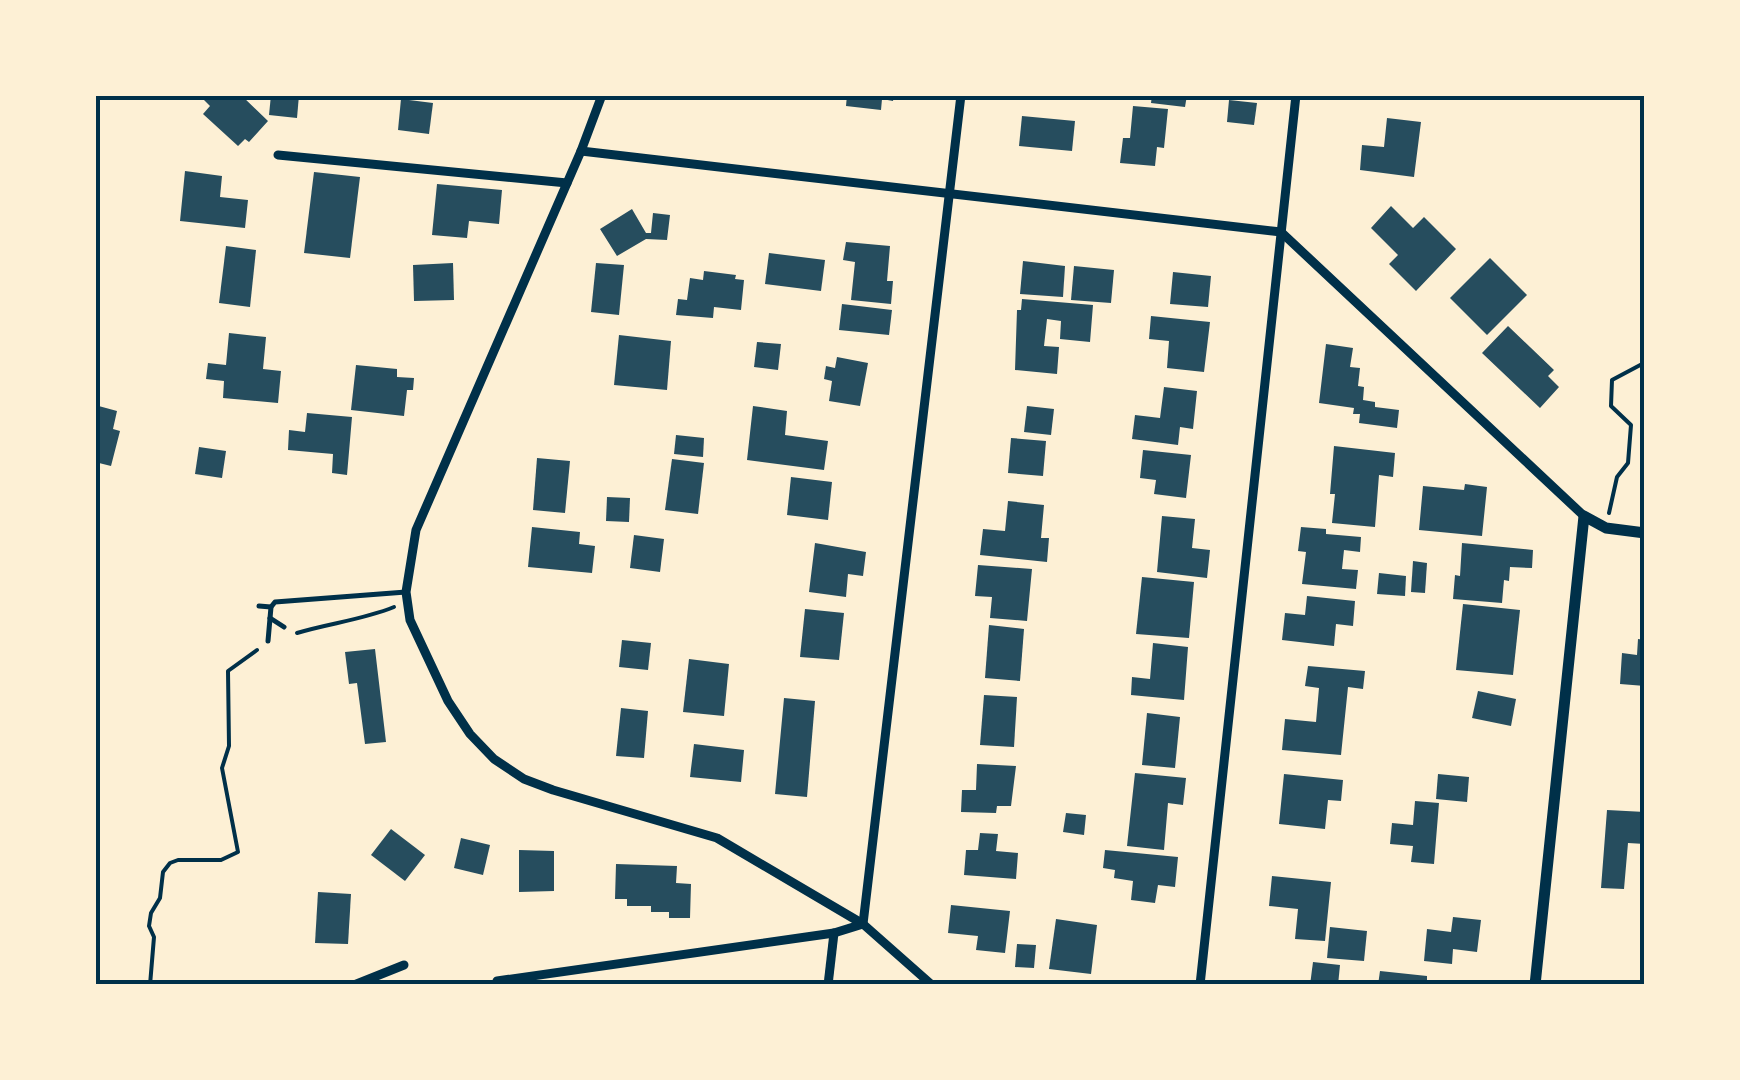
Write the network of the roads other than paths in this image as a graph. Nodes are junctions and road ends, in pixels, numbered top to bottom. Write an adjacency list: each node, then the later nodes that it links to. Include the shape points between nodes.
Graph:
1 (602, 95): 4 (street)
2 (961, 95): 7 (street)
3 (1296, 95): 8 (street)
4 (581, 151): 6 (street); 7 (street)
5 (278, 155): 6 (street)
6 (567, 183): 11 (street, via 432,487 416,530)
7 (950, 194): 8 (street); 17 (street)
8 (1281, 232): 9 (street); 24 (street)
9 (1584, 516): 10 (street, via 1606,528); 25 (street)
10 (1645, 532)
11 (406, 592): 13 (lane, via 282,600); 17 (street, via 410,620 448,701 494,759 553,790 717,838)
12 (259, 606): 13 (lane)
13 (271, 608): 14 (lane)
14 (270, 618): 15 (lane); 16 (lane)
15 (284, 627)
16 (268, 641)
17 (863, 924): 18 (street); 23 (street)
18 (834, 933): 20 (street); 22 (street)
19 (404, 965): 21 (street)
20 (497, 980)
21 (354, 985)
22 (828, 985)
23 (932, 985)
24 (1200, 985)
25 (1535, 985)

